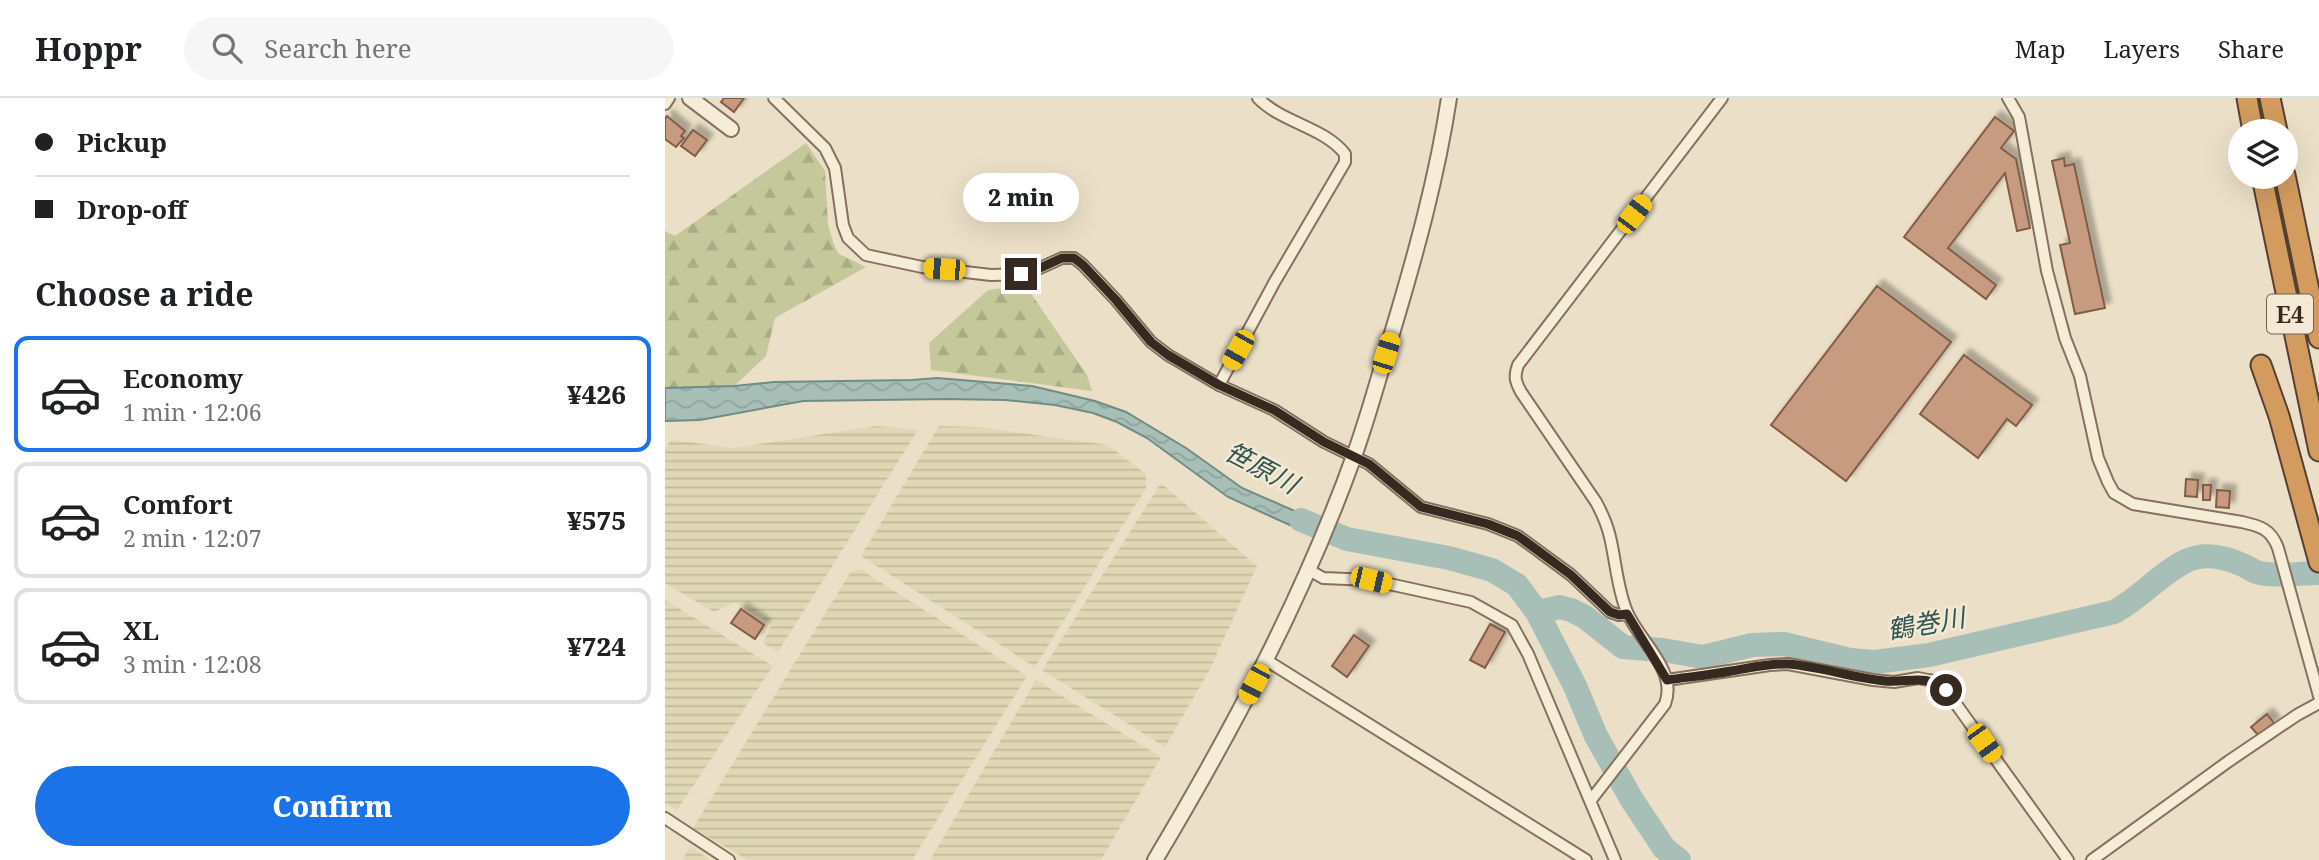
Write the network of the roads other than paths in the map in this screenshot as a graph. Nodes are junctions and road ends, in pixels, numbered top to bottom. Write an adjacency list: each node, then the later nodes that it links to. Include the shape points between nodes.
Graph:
1 (669, 98): 10 (street)
2 (690, 98): 13 (street)
3 (774, 98): 18 (street, via 825,148 835,168 843,225 848,238 866,255 991,275 1027,274 1062,258 1074,258 1151,342)
4 (1258, 98): 18 (street, via 1335,144 1345,154 1345,162)
5 (1449, 98): 20 (street, via 1417,250)
6 (1722, 98): 23 (street, via 1516,372 1521,392 1606,521 1619,586)
7 (2008, 98): 26 (street, via 2019,117 2047,271 2108,482 2114,493 2133,504 2242,522 2270,532)
8 (2247, 98): 11 (highway)
9 (2270, 98): 12 (highway)
10 (665, 104)
11 (2251, 119)
12 (2274, 119)
13 (731, 128)
14 (2264, 189): 19 (highway, E4)
15 (2288, 189): 16 (highway, E4)
16 (2319, 338)
17 (2261, 365): 21 (highway)
18 (1219, 385): 20 (street)
19 (2319, 451)
20 (1354, 456): 22 (street); 23 (street, via 1421,507 1518,536 1571,575 1610,612)
21 (2318, 558)
22 (1309, 570): 24 (street); 28 (street, via 1323,578 1371,580 1471,602 1512,625)
23 (1631, 618): 25 (street)
24 (1266, 660): 31 (street); 32 (street)
25 (1666, 678): 28 (street, via 1665,704); 34 (street, via 1788,664 1873,680 1935,681)
26 (2319, 696)
27 (2319, 703): 35 (street)
28 (1591, 800): 33 (street)
29 (665, 818): 30 (street)
30 (729, 860)
31 (1155, 860)
32 (1586, 860)
33 (1615, 860)
34 (2068, 860)
35 (2092, 860)

